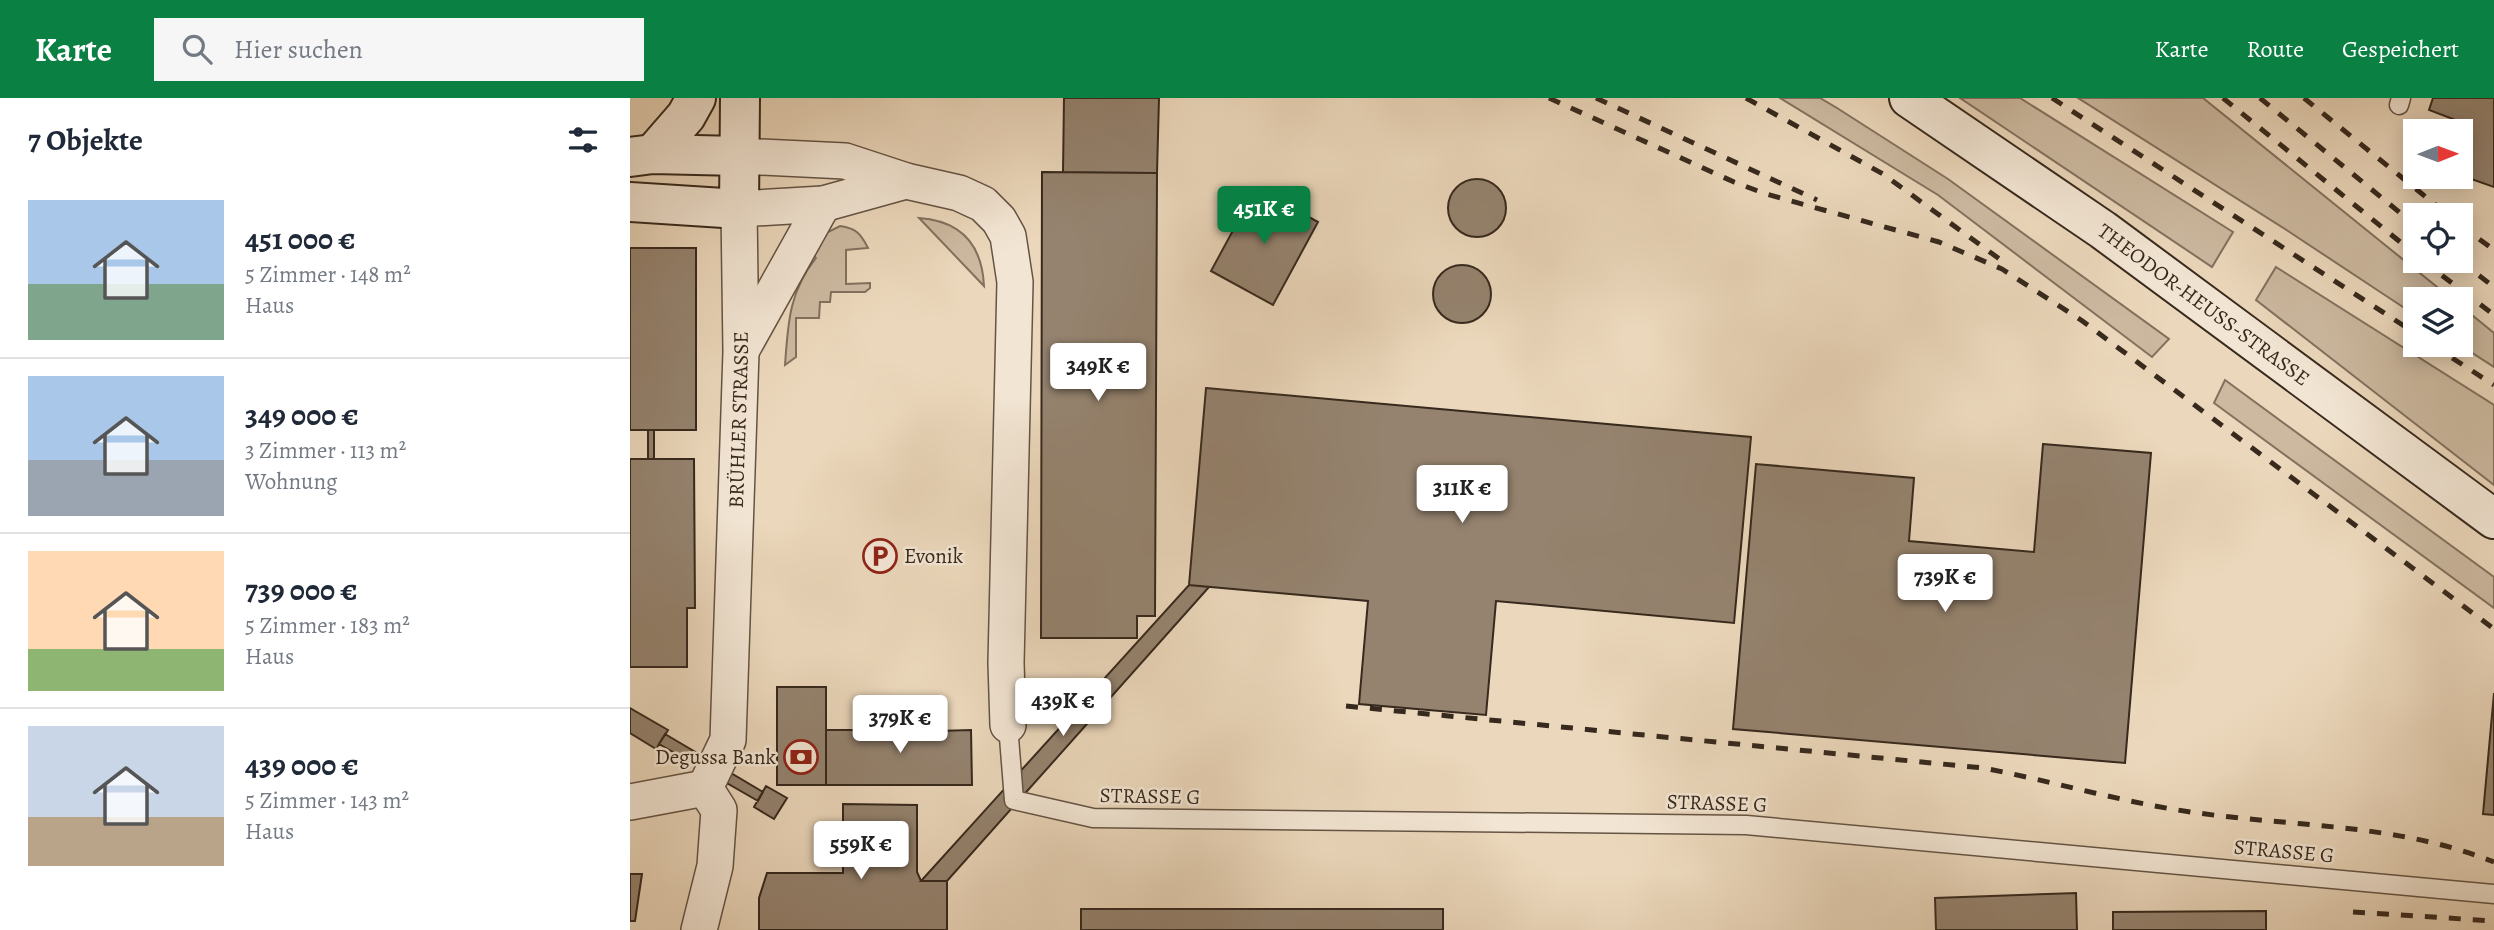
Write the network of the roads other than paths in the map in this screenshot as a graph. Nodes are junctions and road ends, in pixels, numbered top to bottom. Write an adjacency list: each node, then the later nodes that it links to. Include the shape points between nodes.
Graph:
1 (696, 98): 4 (main road, via 686,116)
2 (740, 98): 5 (main road, BRÜHLER STRASSE)
3 (1909, 98): 11 (main road, THEODOR-HEUSS-STRASSE, via 2103,230)
4 (642, 155): 5 (main road)
5 (739, 156): 6 (street, via 845,161); 9 (main road, BRÜHLER STRASSE)
6 (906, 181): 8 (street); 12 (street, via 959,193 983,204 1008,236 1012,256)
7 (630, 202): 9 (main road)
8 (823, 204): 9 (street); 10 (street)
9 (739, 209): 10 (street, BRÜHLER STRASSE)
10 (741, 352): 13 (street, BRÜHLER STRASSE, via 728,740)
11 (2494, 519)
12 (1008, 725): 15 (lane, STRASSE G, via 1014,800 1093,818 1746,825)
13 (705, 788): 14 (street); 16 (street, via 719,810 715,866)
14 (630, 802)
15 (2494, 894)
16 (699, 930)

